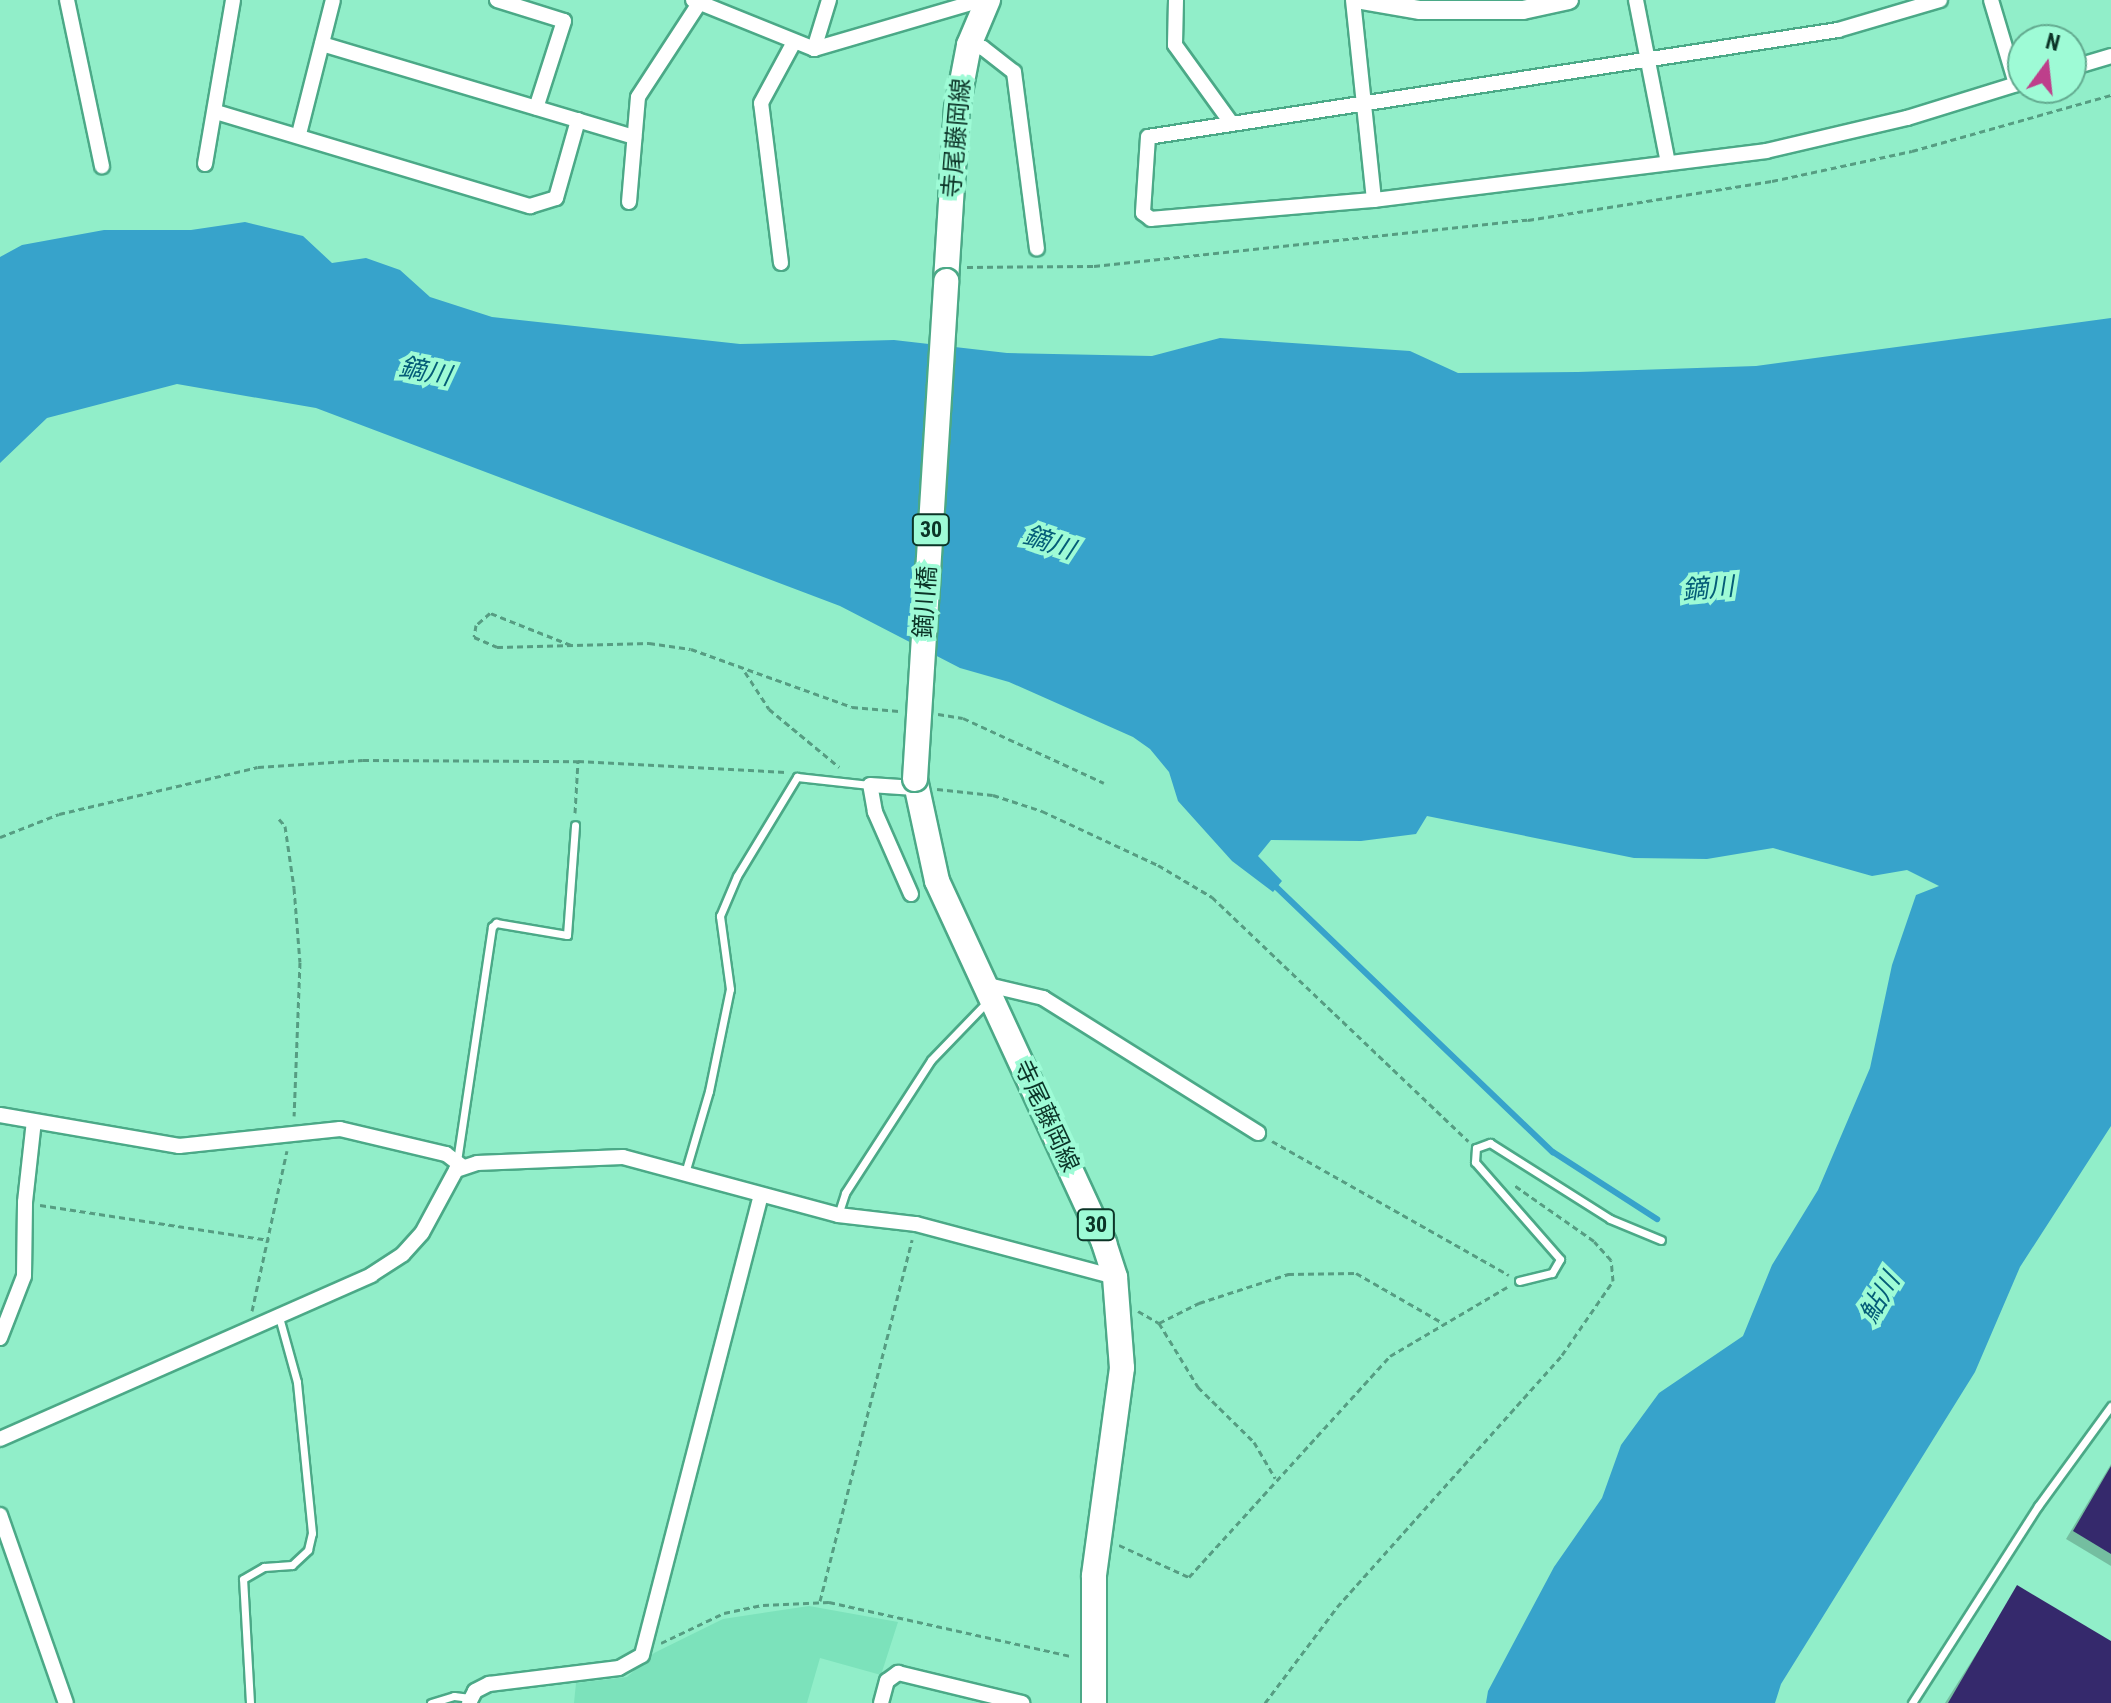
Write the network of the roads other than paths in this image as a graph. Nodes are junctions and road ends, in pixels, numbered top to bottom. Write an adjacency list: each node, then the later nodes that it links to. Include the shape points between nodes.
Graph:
1 (67, 0): 34 (street)
2 (233, 0): 27 (street)
3 (333, 0): 17 (street)
4 (497, 0): 26 (street, via 564,21)
5 (829, 0): 20 (street)
6 (985, 0): 18 (main road, 寺尾藤岡線 / 30); 20 (street)
7 (1176, 0): 29 (street, via 1175,45)
8 (1353, 0): 25 (street)
9 (1361, 0): 15 (street)
10 (1569, 0): 15 (street, via 1523,10)
11 (1636, 0): 22 (street)
12 (1940, 0): 22 (street, via 1838,30)
13 (1991, 0): 19 (street)
14 (696, 1): 16 (street); 31 (street, via 638,97)
15 (1421, 5)
16 (794, 42): 20 (street); 38 (street, via 761,103)
17 (322, 44): 26 (street); 30 (street)
18 (969, 45): 37 (street, via 983,48 1014,72); 39 (main road, 寺尾藤岡線 / 30, via 957,108)
19 (2007, 46)
20 (814, 49)
21 (2111, 56): 23 (street)
22 (1649, 60): 25 (street); 32 (street)
23 (2087, 63)
24 (2007, 87): 32 (street, via 1907,118 1766,151)
25 (1365, 106): 29 (street); 35 (street)
26 (536, 108): 28 (street)
27 (216, 112): 30 (street); 33 (street)
28 (578, 120): 30 (street, via 554,202 530,206); 31 (street)
29 (1232, 124): 35 (street, via 1148,137 1143,213 1151,219)
30 (299, 134)
31 (634, 137): 36 (street)
32 (1668, 163): 35 (street)
33 (205, 164)
34 (102, 166)
35 (1374, 200)
36 (629, 202)
37 (1037, 249)
38 (781, 263)
39 (947, 274): 40 (main road, 鏑川橋 / 30, bridge)
40 (915, 784): 41 (street); 44 (main road, 寺尾藤岡線 / 30, via 932,869)
41 (870, 785): 43 (street, via 875,812); 49 (lane, via 804,773 797,777 737,876 720,916 730,989)
42 (575, 825): 48 (lane, via 567,935 496,923 492,927)
43 (911, 894)
44 (988, 991): 47 (street, via 1043,998); 51 (lane, via 931,1060 845,1193); 53 (main road, 寺尾藤岡線 / 30)
45 (0, 1115): 46 (street)
46 (34, 1121): 48 (street, via 179,1146 293,1132 364,1132); 56 (street, via 24,1276)
47 (1258, 1133)
48 (460, 1164): 49 (street, via 623,1157); 55 (street, via 422,1233 403,1254)
49 (685, 1173): 50 (street)
50 (761, 1195): 51 (street); 60 (street, via 645,1647 627,1666 489,1684)
51 (838, 1215): 53 (street, via 916,1224)
52 (1661, 1240): 54 (lane, via 1610,1219 1490,1143 1476,1148 1475,1162 1560,1259 1552,1273)
53 (1115, 1277): 66 (main road, 寺尾藤岡線 / 30, via 1122,1368 1098,1535)
54 (1519, 1281)
55 (279, 1317): 58 (street); 62 (lane, via 297,1382 312,1533 308,1550 292,1565 264,1567 243,1579)
56 (0, 1338)
57 (2111, 1406): 67 (lane, via 2038,1506)
58 (0, 1439)
59 (0, 1515): 61 (street)
60 (470, 1701): 63 (lane, via 454,1696)
61 (66, 1703)
62 (250, 1703)
63 (431, 1703)
64 (881, 1703): 65 (street, via 887,1681 898,1673)
65 (1022, 1703)
66 (1094, 1703)
67 (1912, 1703)

